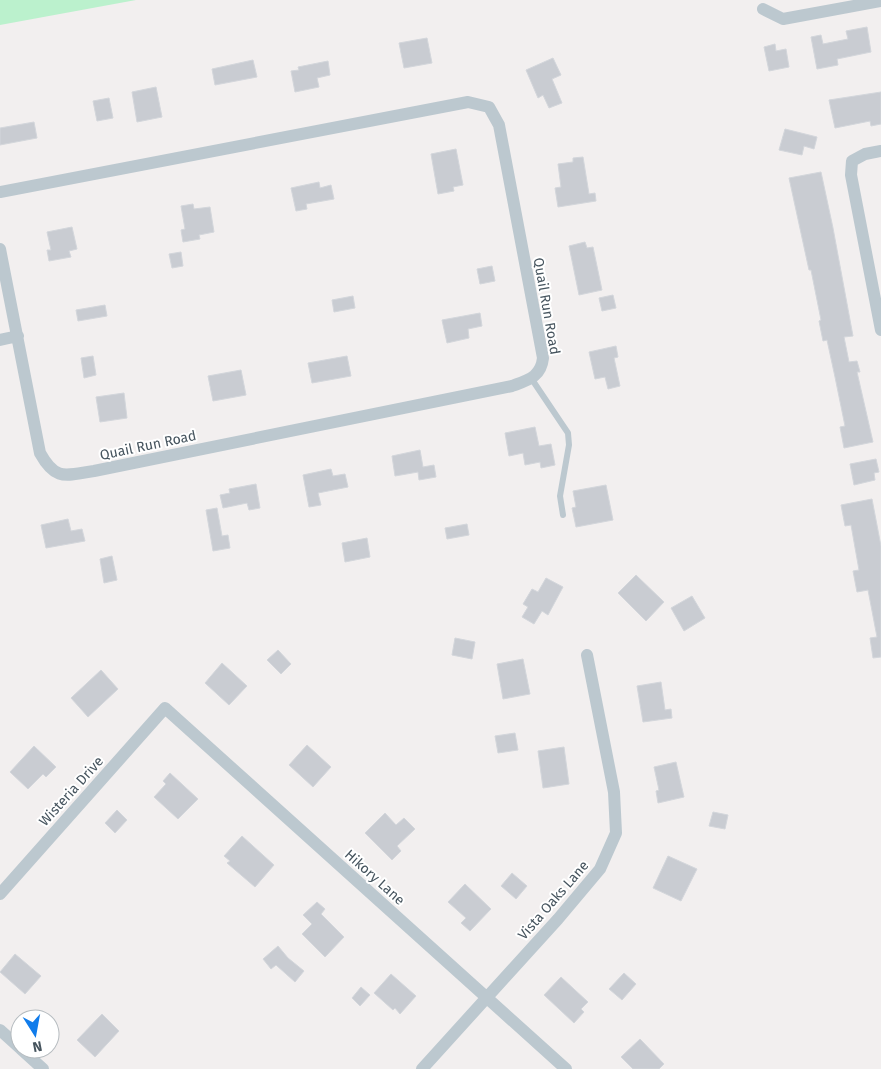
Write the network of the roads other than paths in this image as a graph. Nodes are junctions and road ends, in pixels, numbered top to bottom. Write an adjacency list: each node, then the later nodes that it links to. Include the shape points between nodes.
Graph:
1 (881, 1): 2 (street, via 783,19)
2 (763, 9)
3 (881, 151): 6 (street, via 852,161 851,175)
4 (0, 192): 9 (street, Quail Run Road, via 468,102 488,106 499,125 543,358 537,375)
5 (0, 250): 7 (street, Quail Run Road)
6 (881, 330)
7 (18, 336): 8 (street); 9 (street, Quail Run Road, via 40,453 53,472 62,475 479,393 512,386)
8 (0, 340)
9 (530, 378): 10 (lane, via 568,433 569,445 560,496)
10 (563, 514)
11 (587, 655): 14 (street, Vista Oaks Lane, via 614,792 616,833 600,869)
12 (165, 708): 13 (street, Wisteria Drive); 14 (street, Hikory Lane)
13 (0, 894)
14 (486, 998): 19 (street, Vista Oaks Lane); 20 (street, Hikory Lane)
15 (0, 1030): 16 (street)
16 (10, 1039)
17 (32, 1059): 18 (street)
18 (43, 1069)
19 (422, 1069)
20 (566, 1069)

